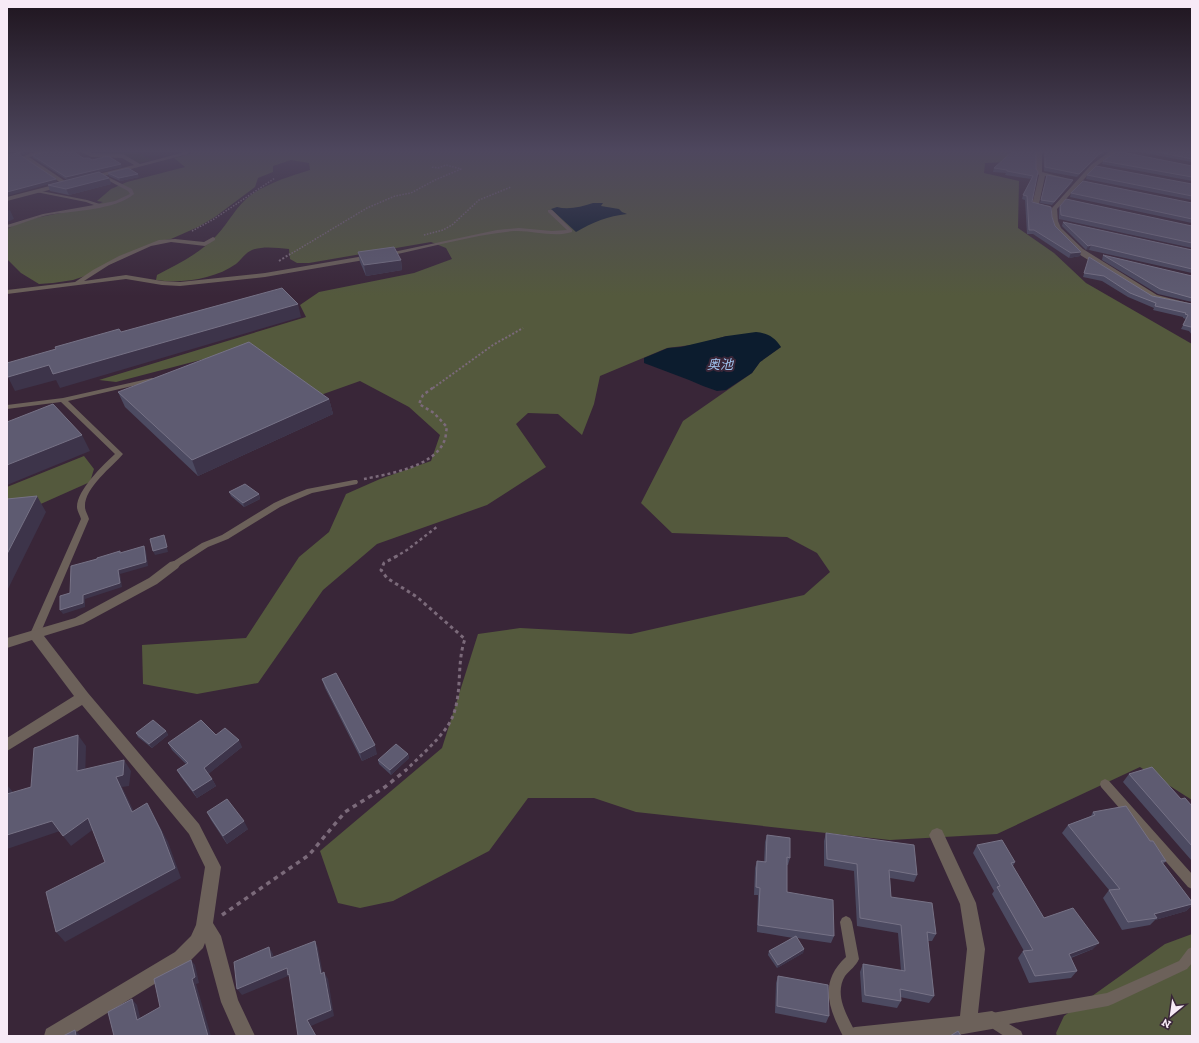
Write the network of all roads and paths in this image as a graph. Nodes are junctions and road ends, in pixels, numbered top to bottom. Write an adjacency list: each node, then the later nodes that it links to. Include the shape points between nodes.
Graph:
1 (76, 199): 9 (lane)
2 (123, 199): 9 (lane)
3 (243, 199): 15 (path, via 212,221)
4 (386, 199): 18 (path, via 268,267)
5 (482, 199): 13 (path, via 452,225)
6 (1037, 199): 10 (street, via 1036,205)
7 (1062, 199): 8 (street); 10 (street)
8 (1069, 201)
9 (99, 205): 12 (lane, via 42,215)
10 (1054, 209): 16 (street, via 1058,229)
11 (550, 211): 18 (lane, via 570,231 502,231 407,251)
12 (7, 227)
13 (420, 236)
14 (213, 239): 15 (lane, via 205,244)
15 (176, 241): 19 (lane, via 152,244 99,269)
16 (1080, 251): 17 (street); 21 (street, via 1154,297)
17 (1102, 256)
18 (265, 275): 19 (lane, via 180,284 126,277)
19 (76, 284): 20 (lane)
20 (7, 292)
21 (1192, 306)
22 (523, 328): 26 (path, via 493,345 423,395 419,404 434,413 447,427 447,436 440,451 416,466)
23 (152, 380): 24 (lane)
24 (63, 400): 25 (lane); 29 (lane, via 119,454 84,496 81,506 85,519)
25 (7, 407)
26 (354, 482): 28 (lane, via 310,491 277,505 225,537 205,545)
27 (438, 526): 37 (path, via 407,550 384,563 381,570 387,578 417,597 465,640 461,650 458,691 452,718 444,730 400,776 344,812 309,855)
28 (174, 566): 29 (street, via 153,582 79,621)
29 (35, 634): 30 (street); 31 (street)
30 (7, 643)
31 (83, 697): 32 (street); 37 (street, via 194,829 213,867)
32 (7, 745)
33 (1106, 784): 35 (lane)
34 (937, 835): 40 (street, via 968,903 976,949)
35 (1192, 882)
36 (846, 922): 43 (lane, via 853,959 840,973 833,991 837,1009)
37 (204, 925): 41 (street, via 197,942 180,958); 42 (street, via 212,936 230,1002)
38 (1192, 953): 39 (lane, via 1183,965 1108,999)
39 (992, 1020): 40 (street); 45 (lane)
40 (968, 1024): 44 (street)
41 (53, 1036)
42 (246, 1036)
43 (850, 1036)
44 (855, 1036)
45 (1016, 1036)

